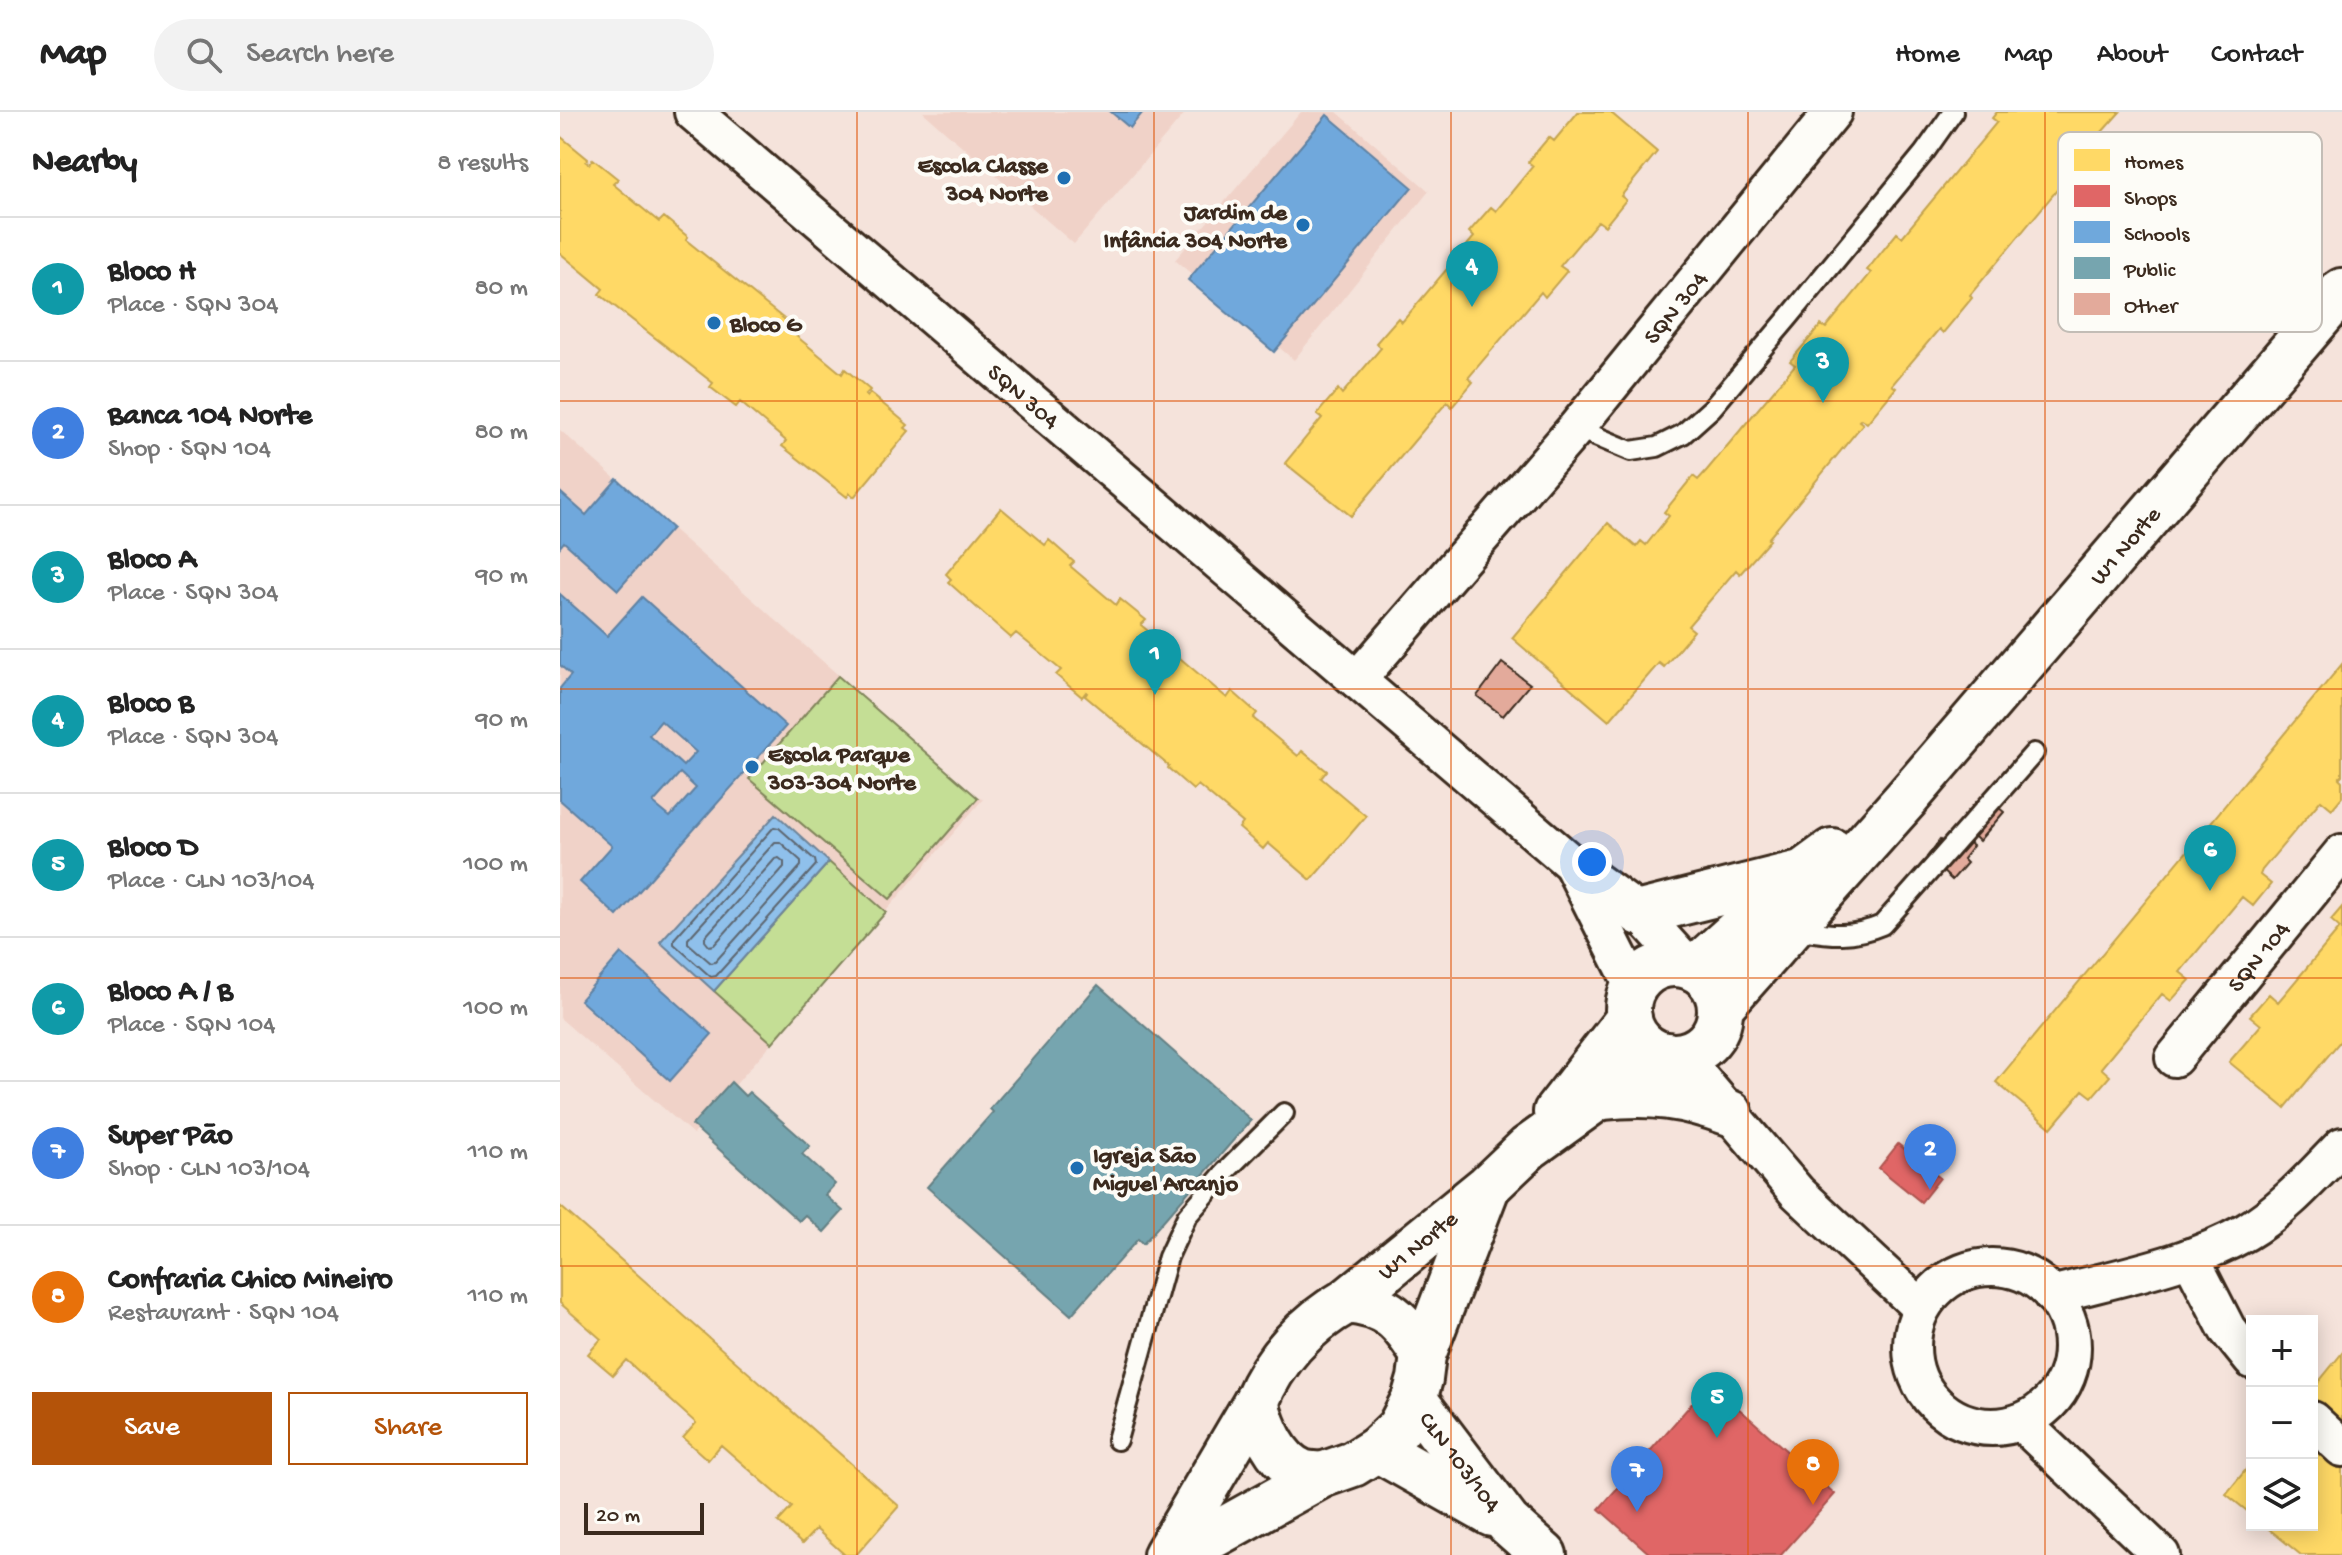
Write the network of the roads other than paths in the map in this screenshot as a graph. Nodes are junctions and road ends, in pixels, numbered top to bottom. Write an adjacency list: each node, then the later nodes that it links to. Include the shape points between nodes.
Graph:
1 (693, 112): 8 (street, SQN 304)
2 (1833, 112): 7 (street, SQN 304)
3 (1953, 112): 7 (lane, via 1780,328 1683,434 1657,447 1631,451)
4 (2342, 291): 5 (street, W1 Norte)
5 (2322, 314)
6 (2307, 332): 10 (street, W1 Norte)
7 (1576, 428): 8 (street, SQN 304)
8 (1357, 680): 12 (street, SQN 304)
9 (2034, 753): 15 (lane, via 1882,925 1841,936)
10 (1906, 799): 13 (street, W1 Norte); 15 (street, W1 Norte)
11 (2342, 853): 19 (street, SQN 104)
12 (1571, 863): 14 (street, SQN 304); 17 (street, SQN 304)
13 (1802, 873): 14 (street); 16 (street, W1 Norte)
14 (1640, 913): 16 (street, SQN 304)
15 (1791, 928): 18 (street, W1 Norte)
16 (1691, 967): 17 (street, via 1657,967 1644,975); 18 (street, via 1711,982 1717,994)
17 (1632, 1003): 18 (street, via 1634,1032 1653,1051); 25 (street, W1 Norte)
18 (1693, 1040): 20 (street, W1 Norte); 22 (street); 23 (street)
19 (2174, 1058)
20 (1599, 1097): 22 (street, via 1667,1095); 25 (street, W1 Norte)
21 (1284, 1113): 37 (lane, via 1187,1216 1168,1257)
22 (1730, 1113): 23 (street)
23 (1758, 1145): 30 (street, via 1797,1192)
24 (2342, 1146): 27 (street, via 2292,1199 2245,1232)
25 (1528, 1148): 26 (street, W1 Norte)
26 (1488, 1186): 29 (street, W1 Norte); 32 (street, W1 Norte)
27 (2190, 1257): 28 (street); 31 (street, via 2227,1329)
28 (2052, 1295): 30 (street, via 2012,1269 1988,1266 1943,1282); 35 (street, via 2066,1316 2072,1341 2069,1366 2060,1390)
29 (1347, 1301): 32 (street, via 1383,1309 1399,1321); 34 (street, via 1327,1312 1277,1361)
30 (1921, 1308): 35 (street, via 1911,1348 1928,1396 1971,1424)
31 (2246, 1353)
32 (1423, 1355): 33 (street)
33 (1414, 1399): 39 (street, via 1399,1428); 41 (street, CLN 103/104)
34 (1256, 1402): 40 (street, via 1262,1426 1280,1454 1301,1472); 42 (street)
35 (2021, 1422): 45 (street)
36 (2318, 1426): 38 (street)
37 (1117, 1440)
38 (2342, 1448)
39 (1377, 1449): 40 (street); 41 (street, CLN 103/104)
40 (1322, 1475): 43 (street)
41 (1508, 1523): 44 (street, CLN 103/104)
42 (1166, 1555)
43 (1178, 1555)
44 (1544, 1555)
45 (2161, 1555)

